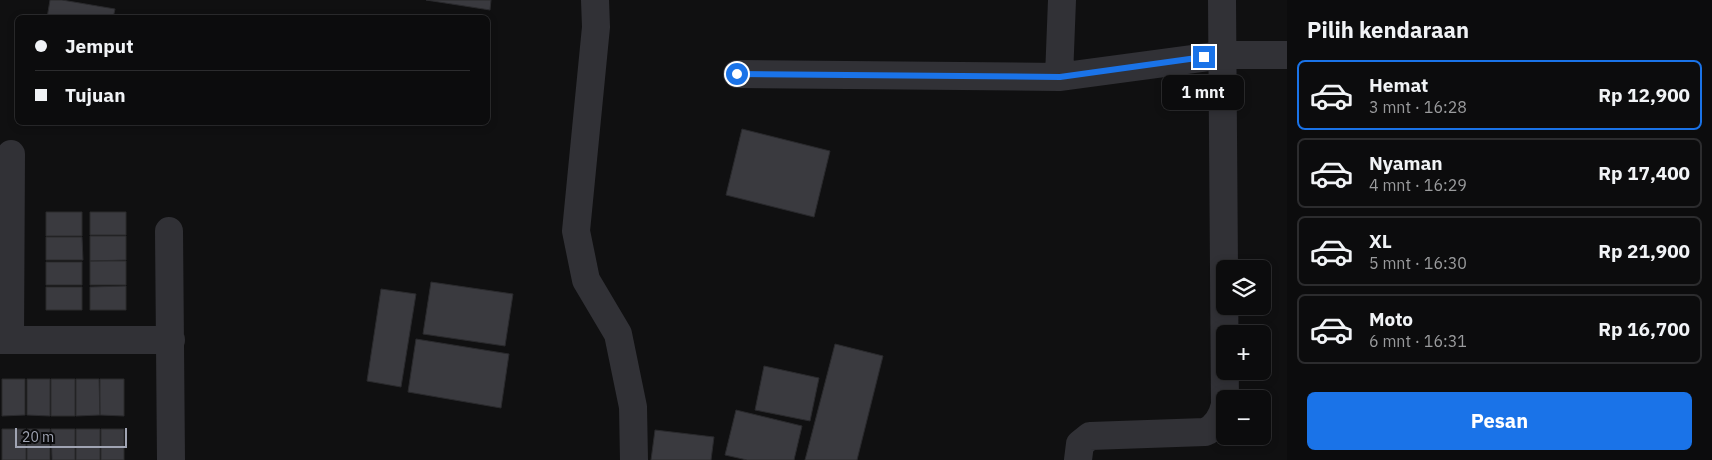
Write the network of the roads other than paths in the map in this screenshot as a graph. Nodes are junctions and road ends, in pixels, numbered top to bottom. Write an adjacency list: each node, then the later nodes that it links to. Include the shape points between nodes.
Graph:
1 (594, 0): 13 (street, via 596,26 576,231 586,280 618,334 633,407)
2 (1062, 0): 7 (street)
3 (1222, 0): 4 (street)
4 (1223, 55): 5 (street); 7 (street); 14 (street, via 1222,415 1212,429 1205,432 1090,436 1080,444)
5 (1287, 55)
6 (737, 74): 7 (street)
7 (1060, 77)
8 (11, 154): 10 (street)
9 (169, 231): 11 (street)
10 (5, 340): 11 (street)
11 (171, 340): 12 (street)
12 (172, 460)
13 (634, 460)
14 (1078, 460)

